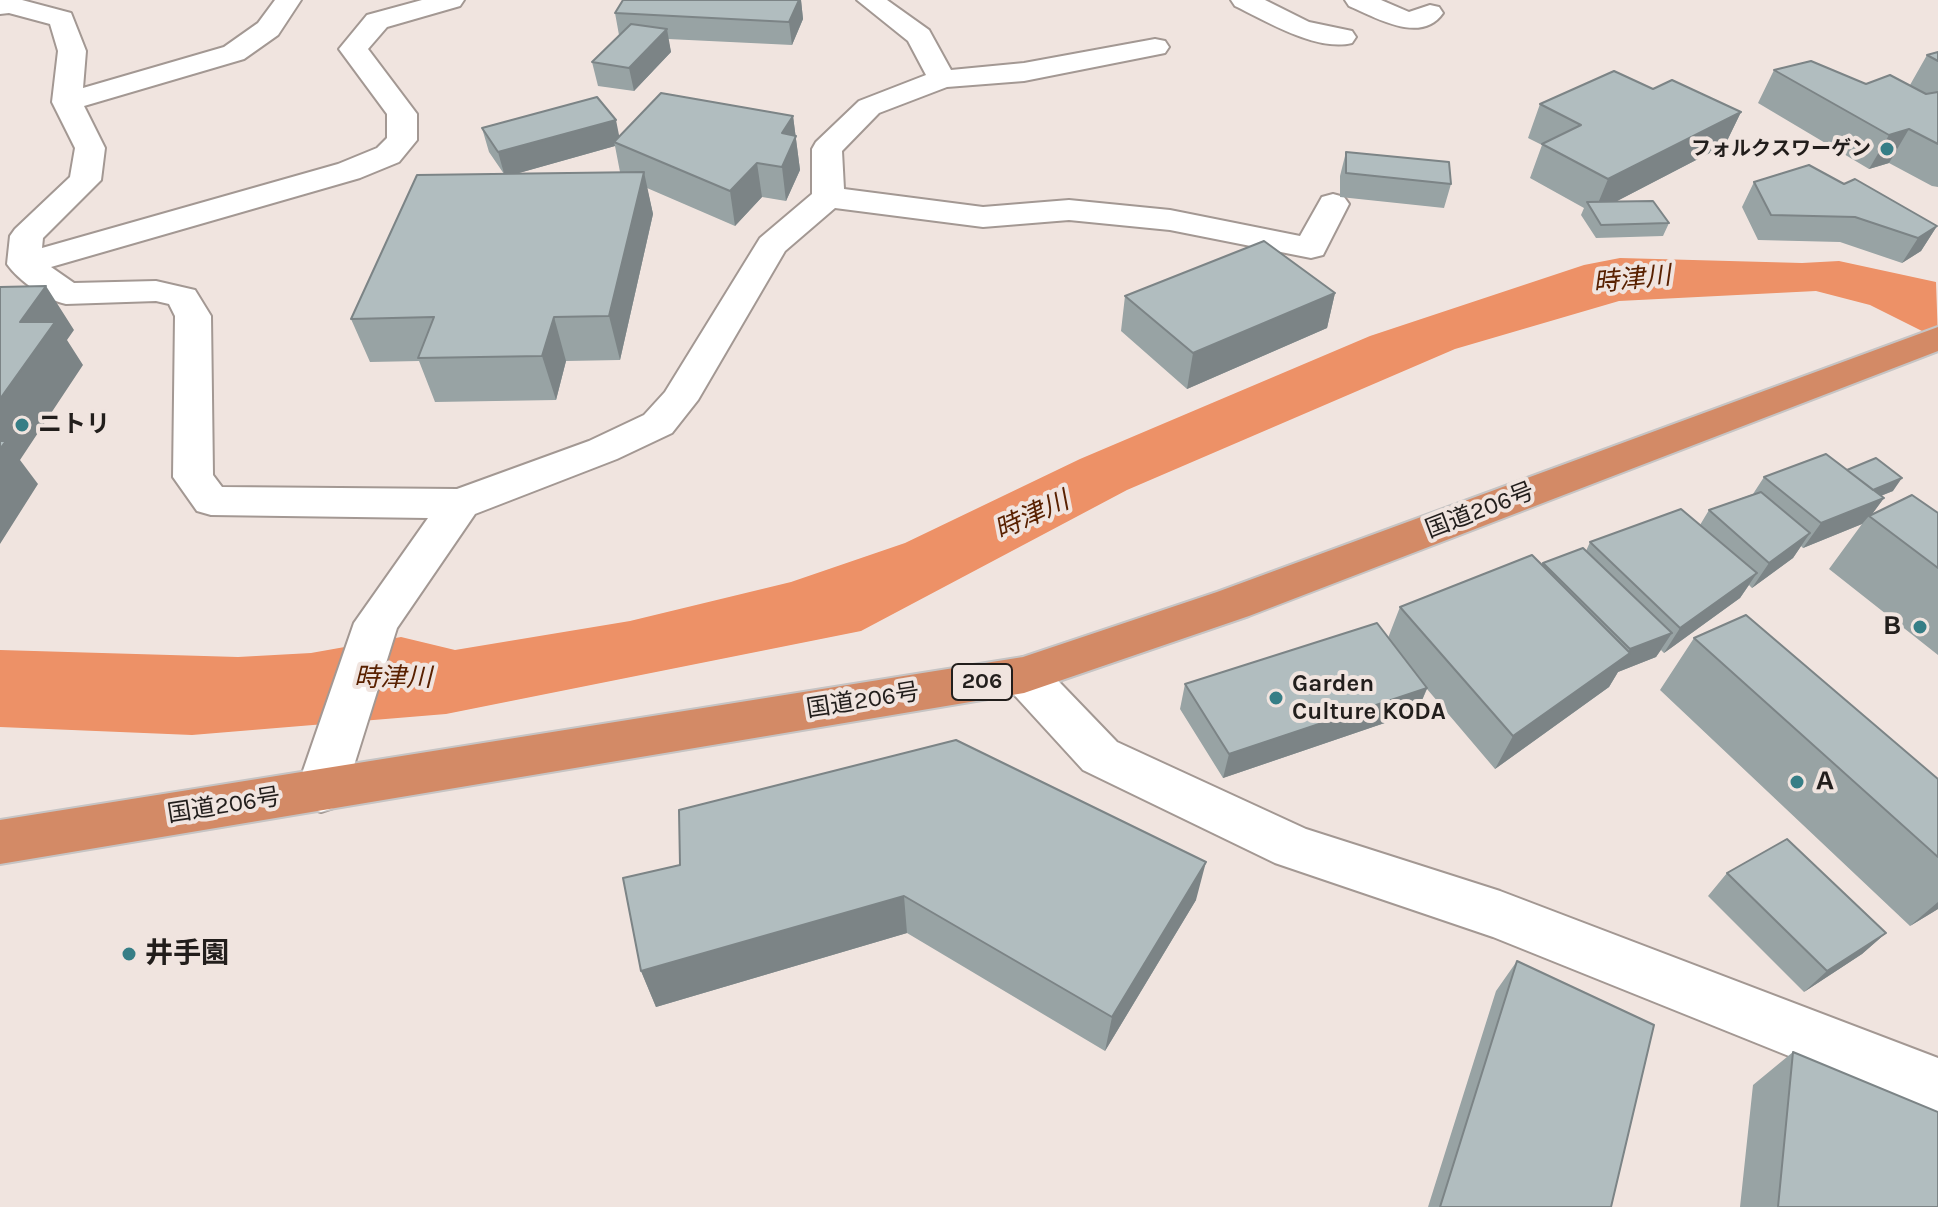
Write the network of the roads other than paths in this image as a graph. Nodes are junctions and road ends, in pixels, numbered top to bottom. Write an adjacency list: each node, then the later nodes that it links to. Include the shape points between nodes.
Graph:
1 (288, 0): 11 (street, via 268,29 234,53)
2 (451, 0): 14 (street, via 377,21 353,49 402,114 402,140 388,155 349,171)
3 (870, 0): 10 (street, via 919,36)
4 (1244, 0): 8 (street, via 1301,28)
5 (1358, 0): 7 (street, via 1408,21)
6 (0, 6): 11 (street, via 62,19 72,51)
7 (1430, 13)
8 (1342, 37)
9 (1155, 47): 10 (street, via 1024,72)
10 (942, 79): 12 (street, via 869,107 827,149)
11 (67, 102): 14 (street, via 90,148 85,180 27,236)
12 (828, 197): 13 (street, via 983,217 1069,210 1156,218 1311,248); 16 (street, via 772,245 679,400 658,424)
13 (1333, 204)
14 (24, 264): 16 (street, via 66,294 156,291 183,297 193,316 193,477 211,501)
15 (1927, 342): 17 (highway, 国道206号 / 206, via 1233,604)
16 (460, 504): 18 (street, via 376,623)
17 (1024, 675): 18 (highway, 国道206号 / 206); 20 (street, via 1100,756 1293,847 1500,915)
18 (321, 791): 19 (highway, 国道206号 / 206)
19 (0, 842)
20 (1938, 1087)

